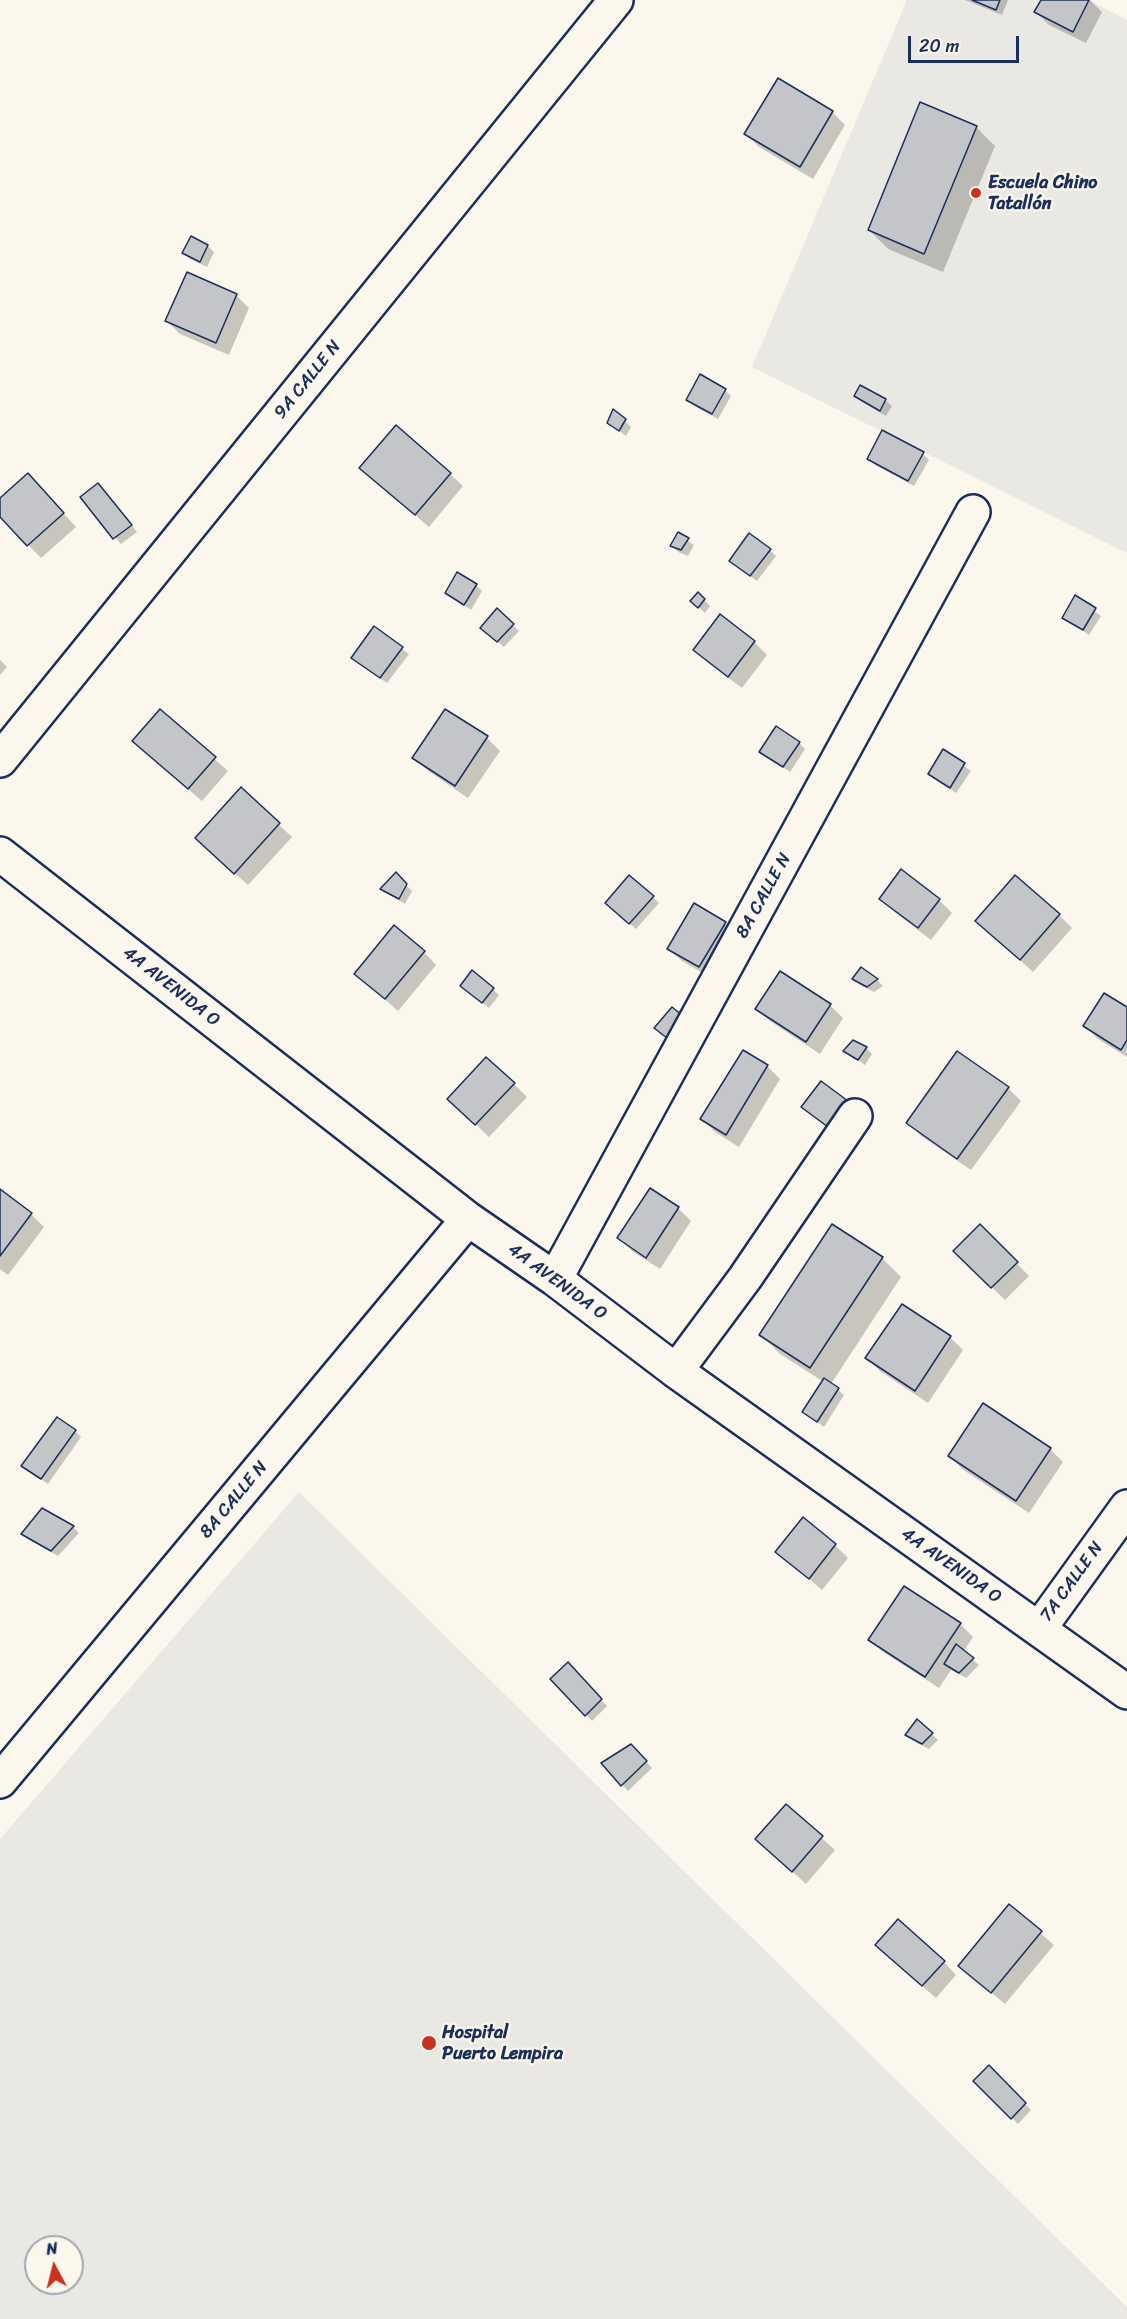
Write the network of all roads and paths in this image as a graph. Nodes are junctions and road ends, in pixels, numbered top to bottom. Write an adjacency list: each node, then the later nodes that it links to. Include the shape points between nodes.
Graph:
1 (615, 0): 3 (street, 9A CALLE N)
2 (973, 512): 7 (street, 8A CALLE N)
3 (0, 760)
4 (0, 854): 6 (street, 4A AVENIDA O)
5 (855, 1116): 8 (street, via 745,1278)
6 (468, 1219): 7 (street, 4A AVENIDA O); 12 (street, 8A CALLE N)
7 (555, 1279): 8 (street, 4A AVENIDA O)
8 (676, 1371): 10 (street, 4A AVENIDA O)
9 (1127, 1507): 10 (street, 7A CALLE N)
10 (1039, 1629): 11 (street, 4A AVENIDA O)
11 (1127, 1692)
12 (0, 1781)

